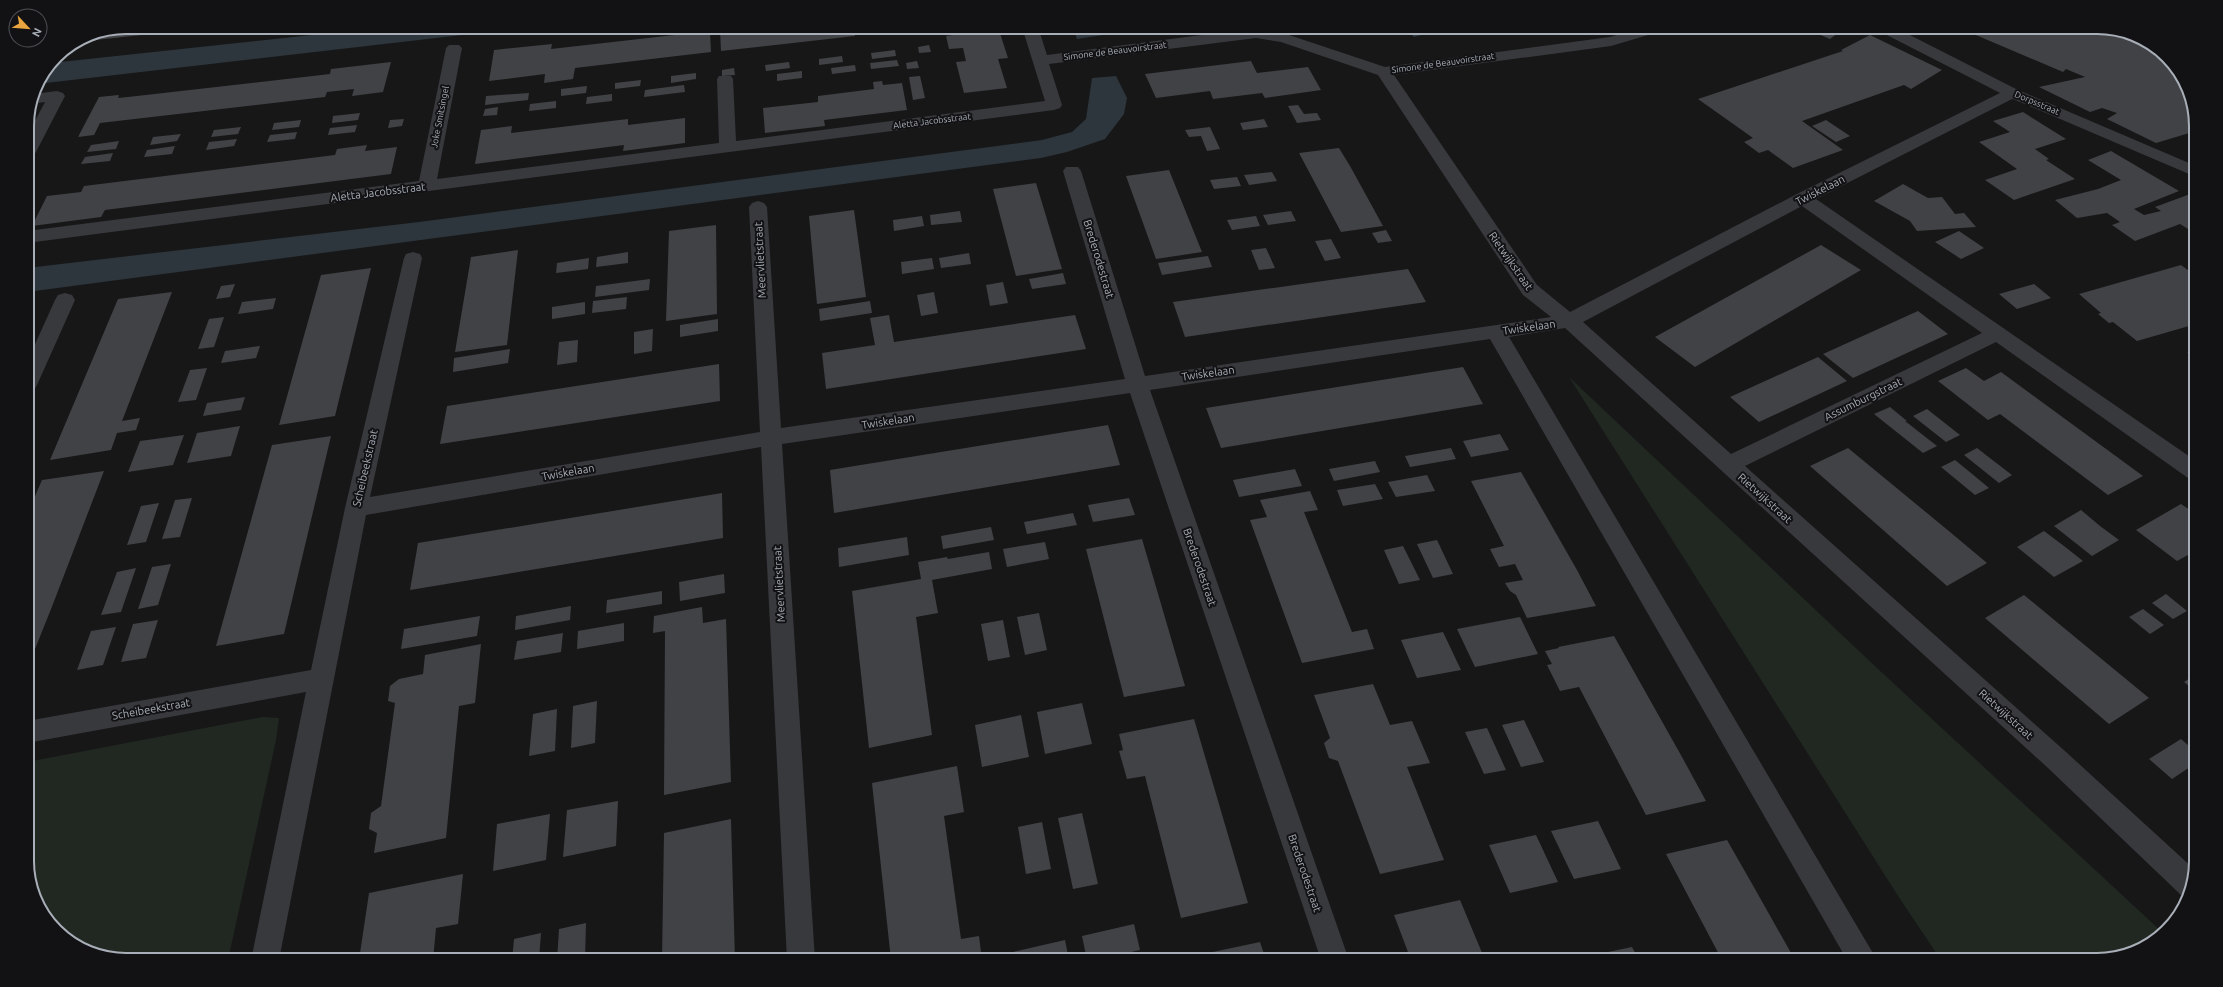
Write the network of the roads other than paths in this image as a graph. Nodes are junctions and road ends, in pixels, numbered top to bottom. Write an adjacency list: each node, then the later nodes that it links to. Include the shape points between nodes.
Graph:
1 (1032, 34): 7 (street, Aletta Jacobsstraat)
2 (1248, 34): 7 (street, Simone de Beauvoirstraat)
3 (1262, 34): 8 (street, Simone de Beauvoirstraat, via 1284,38)
4 (1636, 34): 8 (street, Simone de Beauvoirstraat, via 1611,41)
5 (1896, 34): 10 (street, Dorpsstraat)
6 (454, 48): 16 (street, Joke Smitsingel)
7 (1040, 61): 13 (street, Aletta Jacobsstraat, via 1054,105)
8 (1384, 72): 22 (street, Rietwijkstraat, via 1530,290)
9 (725, 79): 13 (street)
10 (2012, 93): 14 (street, Dorpsstraat); 17 (street, Twiskelaan)
11 (38, 98): 12 (street, via 57,96)
12 (34, 139)
13 (728, 147): 16 (street, Aletta Jacobsstraat)
14 (2189, 169)
15 (1072, 171): 26 (street, Brederodestraat)
16 (427, 186): 19 (street, Aletta Jacobsstraat)
17 (1804, 198): 22 (street, Twiskelaan); 24 (street)
18 (758, 208): 27 (street, Meervlietstraat)
19 (34, 236)
20 (412, 258): 30 (street, Scheibeekstraat)
21 (65, 300): 25 (street)
22 (1569, 321): 23 (street, Twiskelaan); 28 (street, Rietwijkstraat)
23 (1496, 332): 26 (street, Twiskelaan); 37 (street)
24 (1998, 333): 28 (street, Assumburgstraat); 29 (street)
25 (34, 369)
26 (1137, 383): 27 (street, Twiskelaan); 36 (street, Brederodestraat)
27 (770, 438): 30 (street, Twiskelaan); 35 (street, Meervlietstraat)
28 (1728, 465): 33 (street, Rietwijkstraat, via 2051,755)
29 (2189, 467)
30 (356, 508): 31 (street, Scheibeekstraat)
31 (322, 679): 32 (street, Scheibeekstraat); 34 (street, Scheibeekstraat)
32 (34, 731)
33 (2187, 881)
34 (266, 953)
35 (801, 953)
36 (1333, 953)
37 (1859, 953)

